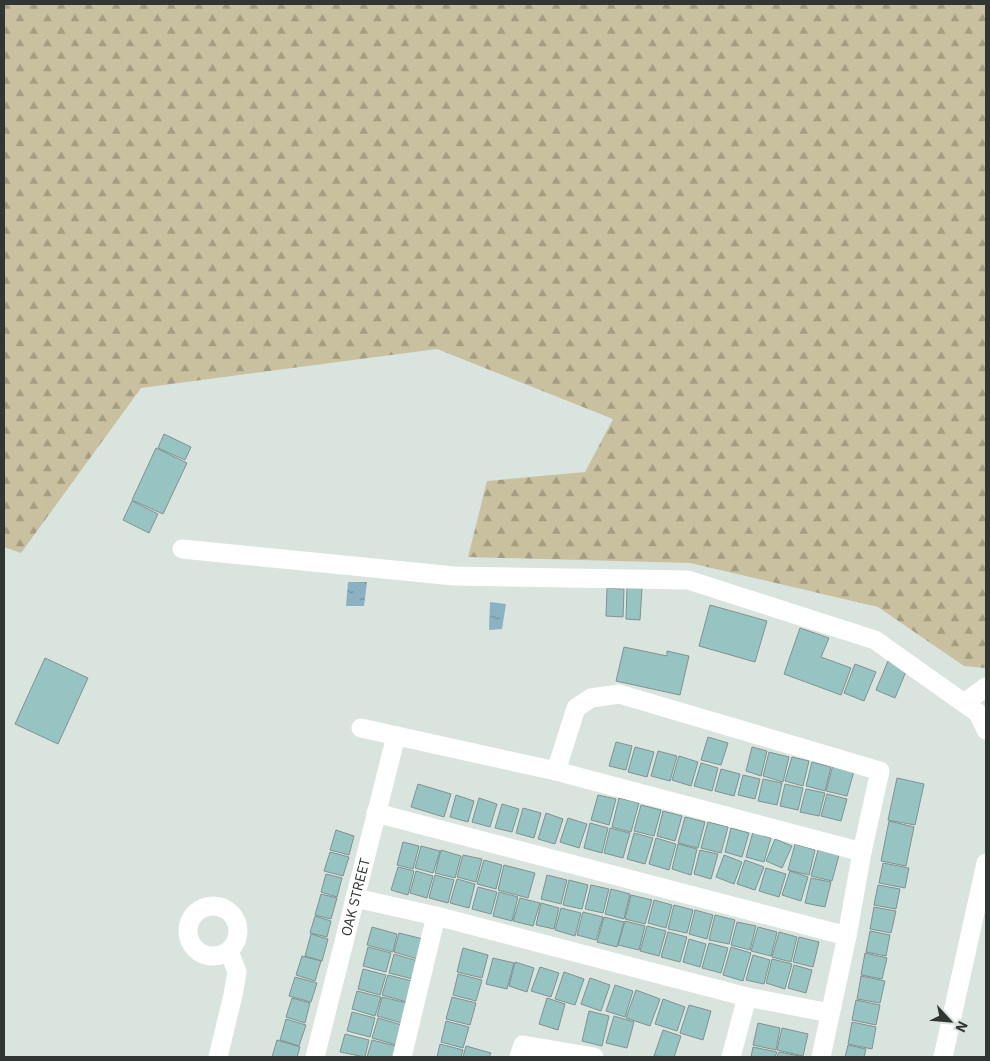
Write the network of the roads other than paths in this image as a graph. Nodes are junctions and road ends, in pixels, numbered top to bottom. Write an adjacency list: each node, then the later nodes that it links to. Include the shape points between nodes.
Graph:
1 (182, 549): 3 (street, via 454,576 688,580 876,640)
2 (986, 687): 3 (street)
3 (964, 703): 5 (street, via 978,713)
4 (362, 728): 6 (street)
5 (986, 730)
6 (396, 736): 7 (street); 8 (street, OAK STREET)
7 (556, 771): 9 (street); 9 (street, via 576,708 591,698 620,694 880,771)
8 (376, 813): 11 (street, OAK STREET); 13 (street)
9 (862, 852): 13 (street)
10 (986, 863): 24 (street)
11 (355, 898): 12 (street); 18 (street, OAK STREET)
12 (436, 916): 15 (street); 19 (street)
13 (847, 936): 16 (street)
14 (229, 951): 17 (street, via 236,972)
15 (747, 997): 16 (street); 22 (street)
16 (830, 1013): 23 (street)
17 (218, 1057)
18 (315, 1057)
19 (402, 1057)
20 (519, 1057): 21 (street, via 523,1045)
21 (594, 1057)
22 (731, 1057)
23 (821, 1057)
24 (943, 1057)

